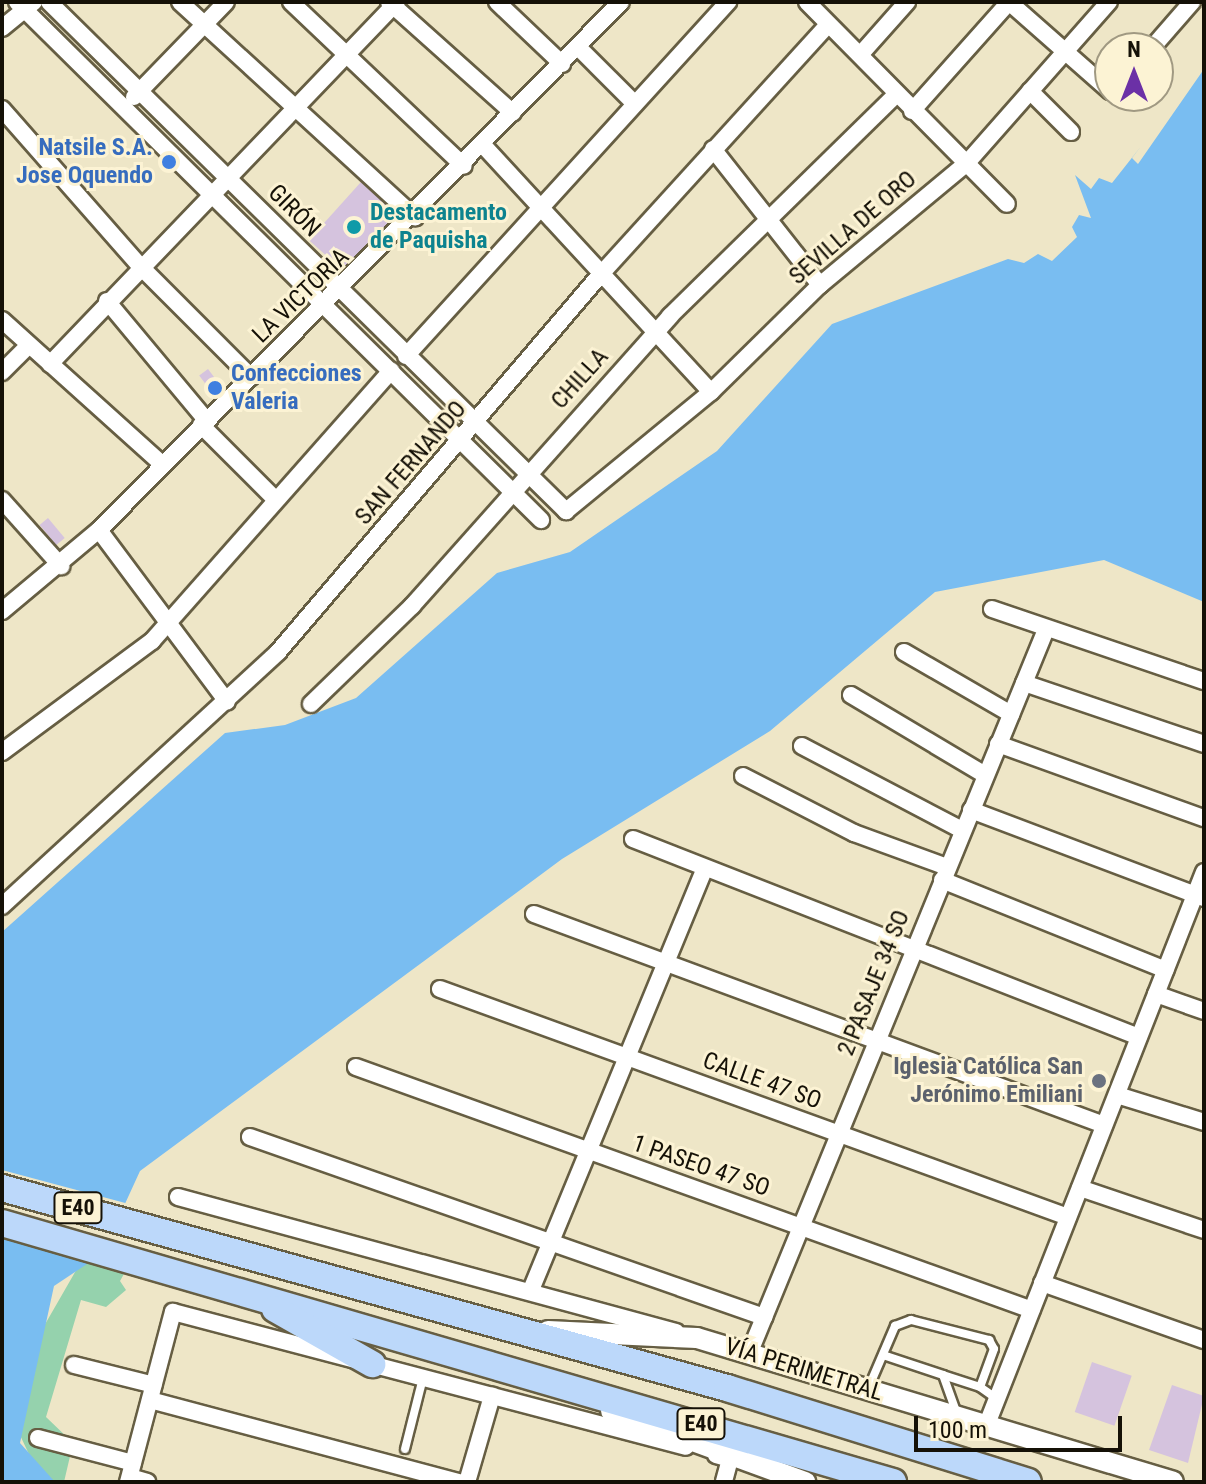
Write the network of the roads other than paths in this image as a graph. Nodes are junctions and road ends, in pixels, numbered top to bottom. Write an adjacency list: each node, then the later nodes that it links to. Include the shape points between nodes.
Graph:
1 (49, 2): 25 (street, GIRÓN)
2 (180, 2): 16 (street)
3 (226, 2): 16 (street)
4 (291, 2): 21 (street)
5 (497, 2): 23 (street)
6 (728, 2): 28 (street)
7 (807, 2): 15 (street)
8 (907, 2): 22 (street)
9 (1009, 2): 20 (street); 32 (street)
10 (1109, 2): 20 (street, SEVILLA DE ORO)
11 (1192, 2): 18 (street)
12 (393, 3): 21 (street); 33 (street)
13 (25, 4): 17 (street); 29 (street, GIRÓN)
14 (612, 5): 19 (street, LA VICTORIA)
15 (828, 25): 22 (street); 36 (street, SAN FERNANDO)
16 (203, 26): 25 (street); 30 (street)
17 (2, 28)
18 (1166, 32)
19 (578, 47): 23 (street, LA VICTORIA); 28 (street)
20 (1065, 53): 24 (street); 26 (street, SEVILLA DE ORO)
21 (347, 54): 30 (street); 38 (street)
22 (860, 55): 27 (street)
23 (562, 64): 33 (street, LA VICTORIA)
24 (1094, 78)
25 (140, 91): 29 (street); 39 (street, GIRÓN)
26 (1030, 91): 34 (street); 37 (street, SEVILLA DE ORO)
27 (896, 95): 32 (street); 44 (street, CHILLA)
28 (634, 103): 42 (street)
29 (124, 107): 40 (street, GIRÓN)
30 (295, 108): 39 (street); 43 (street)
31 (2, 109): 45 (street)
32 (912, 111): 37 (street)
33 (513, 113): 35 (street, LA VICTORIA)
34 (1071, 132)
35 (483, 145): 38 (street, LA VICTORIA); 42 (street)
36 (713, 149): 44 (street); 46 (street, SAN FERNANDO)
37 (966, 164): 41 (street); 47 (street, SEVILLA DE ORO)
38 (464, 166): 43 (street, LA VICTORIA)
39 (227, 179): 40 (street); 48 (street, GIRÓN)
40 (212, 193): 45 (street); 50 (street, GIRÓN)
41 (1007, 204)
42 (541, 207): 46 (street); 54 (street)
43 (415, 217): 48 (street, LA VICTORIA)
44 (769, 218): 47 (street); 52 (street, CHILLA)
45 (140, 266): 49 (street); 58 (street)
46 (602, 273): 52 (street); 61 (street, SAN FERNANDO)
47 (820, 285): 59 (street, SEVILLA DE ORO)
48 (341, 291): 50 (street, LA VICTORIA); 54 (street, GIRÓN)
49 (107, 301): 55 (street); 60 (street)
50 (323, 308): 56 (street, GIRÓN); 58 (street, LA VICTORIA)
51 (2, 320): 53 (street)
52 (656, 331): 59 (street); 64 (street, CHILLA)
53 (29, 345): 55 (street); 57 (street)
54 (406, 356): 61 (street, GIRÓN)
55 (50, 364): 63 (street)
56 (391, 371): 62 (street, GIRÓN); 66 (street)
57 (2, 372)
58 (251, 377): 60 (street, LA VICTORIA)
59 (711, 392): 68 (street, SEVILLA DE ORO)
60 (203, 422): 63 (street, LA VICTORIA); 66 (street)
61 (476, 425): 62 (street, SAN FERNANDO); 64 (street, GIRÓN)
62 (461, 442): 65 (street, GIRÓN); 80 (street, SAN FERNANDO)
63 (162, 464): 70 (street, LA VICTORIA)
64 (525, 475): 65 (street, CHILLA); 68 (street, GIRÓN, via 561,509)
65 (512, 490): 69 (street, GIRÓN); 81 (street, CHILLA, via 412,606)
66 (273, 497): 74 (street)
67 (2, 500): 71 (street)
68 (577, 507)
69 (541, 520)
70 (99, 530): 71 (street, LA VICTORIA); 74 (street)
71 (61, 566): 73 (street, LA VICTORIA)
72 (992, 609): 75 (street)
73 (2, 611)
74 (170, 623): 80 (street); 86 (street)
75 (1045, 632): 77 (street); 78 (street, 2 PASAJE 34 SO)
76 (904, 652): 82 (street)
77 (1204, 681)
78 (1024, 683): 82 (street, 2 PASAJE 34 SO); 84 (street)
79 (851, 695): 87 (street)
80 (227, 702): 97 (street, SAN FERNANDO)
81 (311, 704)
82 (1011, 714): 83 (street, 2 PASAJE 34 SO)
83 (998, 744): 87 (street, 2 PASAJE 34 SO); 90 (street)
84 (1204, 744)
85 (802, 746): 91 (street)
86 (2, 752)
87 (985, 775): 89 (street, 2 PASAJE 34 SO)
88 (743, 776): 95 (street)
89 (971, 810): 91 (street, 2 PASAJE 34 SO); 96 (street)
90 (1204, 818)
91 (962, 830): 95 (street, 2 PASAJE 34 SO)
92 (633, 839): 93 (street)
93 (704, 870): 99 (street); 100 (street)
94 (1204, 872): 96 (street)
95 (944, 874): 99 (street, 2 PASAJE 34 SO); 101 (street)
96 (1200, 897): 101 (street)
97 (2, 906)
98 (534, 914): 100 (street)
99 (915, 945): 105 (street); 106 (street, 2 PASAJE 34 SO)
100 (665, 965): 106 (street); 107 (street)
101 (1166, 970): 103 (street)
102 (440, 989): 107 (street, CALLE 47 SO)
103 (1156, 994): 104 (street); 105 (street)
104 (1204, 1011)
105 (1139, 1037): 109 (street)
106 (876, 1042): 111 (street); 112 (street, 2 PASAJE 34 SO)
107 (627, 1057): 112 (street, CALLE 47 SO); 114 (street)
108 (356, 1067): 114 (street, 1 PASEO 47 SO)
109 (1117, 1095): 110 (street); 111 (street)
110 (1204, 1122)
111 (1104, 1125): 116 (street)
112 (838, 1134): 118 (street, CALLE 47 SO); 120 (street, 2 PASAJE 34 SO)
113 (250, 1137): 122 (street)
114 (588, 1152): 120 (street, 1 PASEO 47 SO); 122 (street)
115 (2, 1188): 128 (highway, VÍA PERIMETRAL / E40)
116 (1080, 1188): 118 (street); 121 (street)
117 (178, 1197): 125 (street)
118 (1068, 1217): 123 (street)
119 (2, 1223): 124 (highway, E40)
120 (801, 1226): 126 (street, 1 PASEO 47 SO); 127 (street, 2 PASAJE 34 SO)
121 (1204, 1230)
122 (550, 1245): 125 (street); 127 (street)
123 (1042, 1283): 126 (street); 130 (street)
124 (237, 1288): 133 (highway); 135 (highway, E40)
125 (531, 1290): 129 (street)
126 (1032, 1310): 142 (street)
127 (764, 1317): 131 (street, 2 PASAJE 34 SO)
128 (520, 1330): 129 (street, VÍA PERIMETRAL / E40); 155 (highway, VÍA PERIMETRAL / E40)
129 (697, 1338): 131 (street, VÍA PERIMETRAL / E40)
130 (1204, 1340)
131 (749, 1354): 139 (street, VÍA PERIMETRAL / E40)
132 (883, 1355): 136 (lane); 138 (lane, via 901,1322 980,1333 994,1349); 139 (lane)
133 (372, 1364): 137 (street); 140 (street, via 173,1312)
134 (74, 1365): 140 (street)
135 (508, 1367): 147 (street, E40); 154 (highway, E40)
136 (943, 1375): 138 (lane); 143 (lane)
137 (423, 1378): 141 (street); 146 (lane)
138 (980, 1387): 142 (lane)
139 (868, 1389): 143 (street, VÍA PERIMETRAL / E40)
140 (152, 1393): 148 (street); 150 (street)
141 (492, 1396): 147 (street); 151 (street)
142 (996, 1398): 144 (street)
143 (958, 1415): 144 (street, VÍA PERIMETRAL / E40)
144 (987, 1424): 156 (street, VÍA PERIMETRAL / E40)
145 (38, 1438): 148 (street)
146 (405, 1449)
147 (730, 1459): 152 (street); 153 (street, E40)
148 (130, 1474): 149 (street)
149 (147, 1482)
150 (459, 1482)
151 (467, 1482)
152 (724, 1482)
153 (805, 1482)
154 (893, 1482)
155 (1028, 1482)
156 (1173, 1482)

